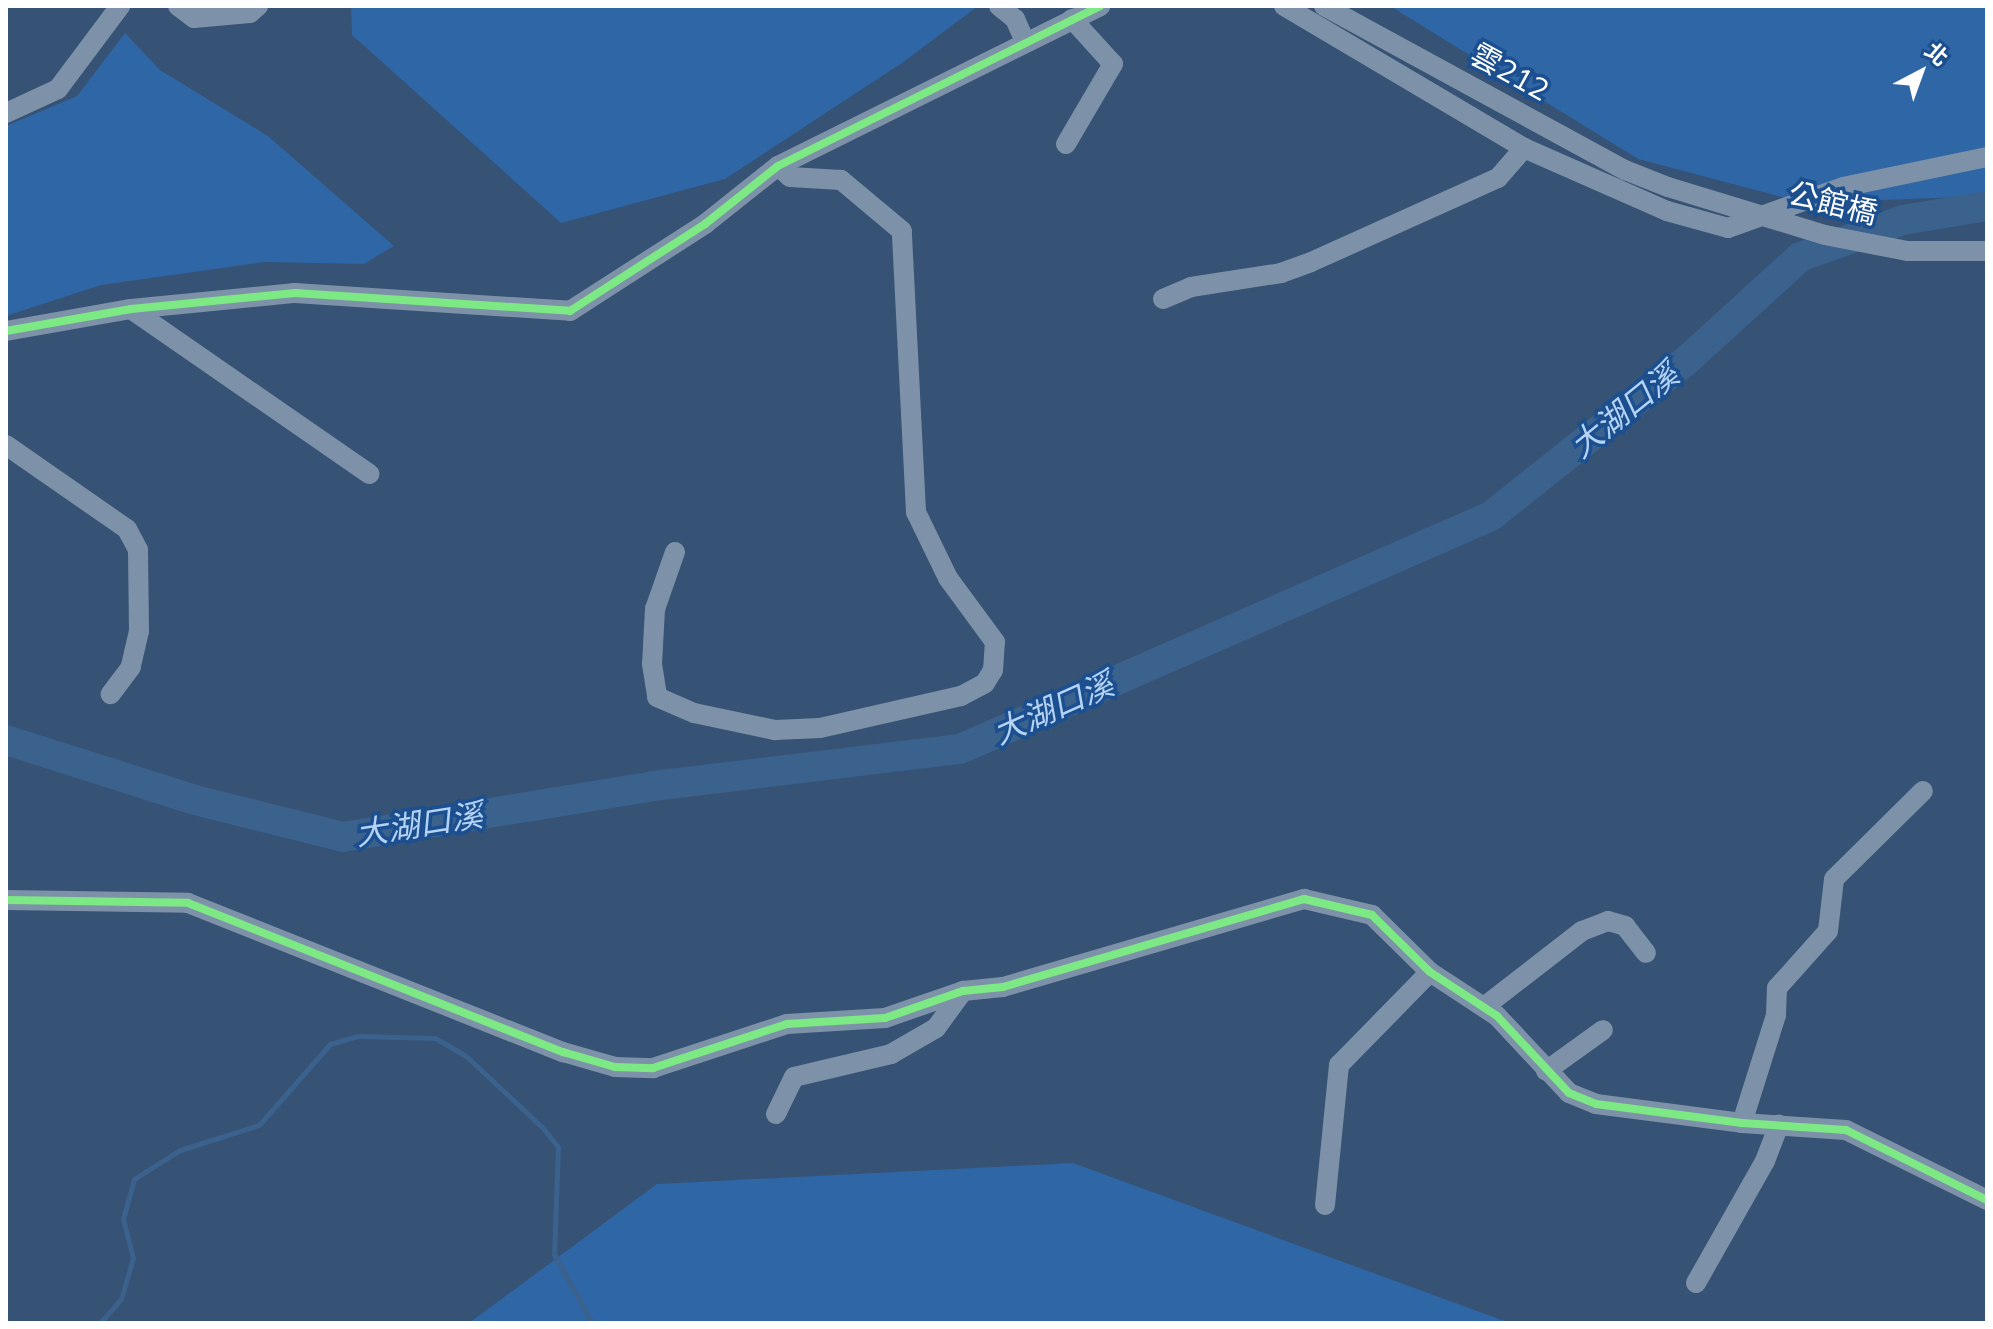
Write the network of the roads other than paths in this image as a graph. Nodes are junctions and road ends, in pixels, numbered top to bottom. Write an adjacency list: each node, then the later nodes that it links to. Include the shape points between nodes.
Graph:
1 (120, 6): 10 (street, via 58,89)
2 (178, 6): 3 (street, via 194,18 250,13)
3 (258, 6)
4 (999, 6): 9 (street, via 1015,19)
5 (1101, 6): 8 (street)
6 (1284, 6): 12 (street)
7 (1324, 6): 15 (street, 雲212 / 雲212, via 1625,170)
8 (1072, 19): 9 (street); 11 (street, via 1113,64)
9 (1025, 41): 14 (street)
10 (6, 113)
11 (1066, 144)
12 (1524, 148): 13 (street, via 1667,211 1728,228 1843,187); 17 (street, via 1498,178 1311,262 1281,273 1191,287)
13 (1987, 157)
14 (778, 166): 18 (street, via 705,224 570,311 295,293); 22 (street, via 790,177 841,180 902,231 916,512 948,578 995,642 993,670 985,683 961,696 820,728 775,730 694,713 657,697 652,664 655,609)
15 (1668, 187): 16 (street, 公館橋 / 雲212, via 1839,238 1907,251)
16 (1987, 251)
17 (1163, 299)
18 (131, 309): 19 (street); 21 (street)
19 (6, 331)
20 (6, 445): 23 (street, via 127,529 138,550 139,631 131,667)
21 (369, 474)
22 (675, 552)
23 (111, 694)
24 (1923, 791): 33 (street, via 1834,879 1828,931 1777,988 1776,1015)
25 (6, 900): 28 (street, via 188,903 563,1052 615,1067 653,1068 787,1024 885,1018)
26 (1646, 953): 29 (street, via 1625,926 1608,921 1582,931)
27 (1430, 972): 28 (street, via 1372,915 1304,899 1003,987); 29 (street); 36 (street, via 1339,1065)
28 (963, 991): 32 (street, via 936,1028 891,1054 794,1077)
29 (1484, 1007): 31 (street)
30 (1603, 1030): 31 (street)
31 (1546, 1071): 33 (street, via 1569,1093 1596,1104)
32 (776, 1114)
33 (1742, 1123): 34 (street)
34 (1779, 1125): 35 (street, via 1846,1130); 37 (street, via 1765,1161)
35 (1987, 1200)
36 (1325, 1205)
37 (1696, 1283)

